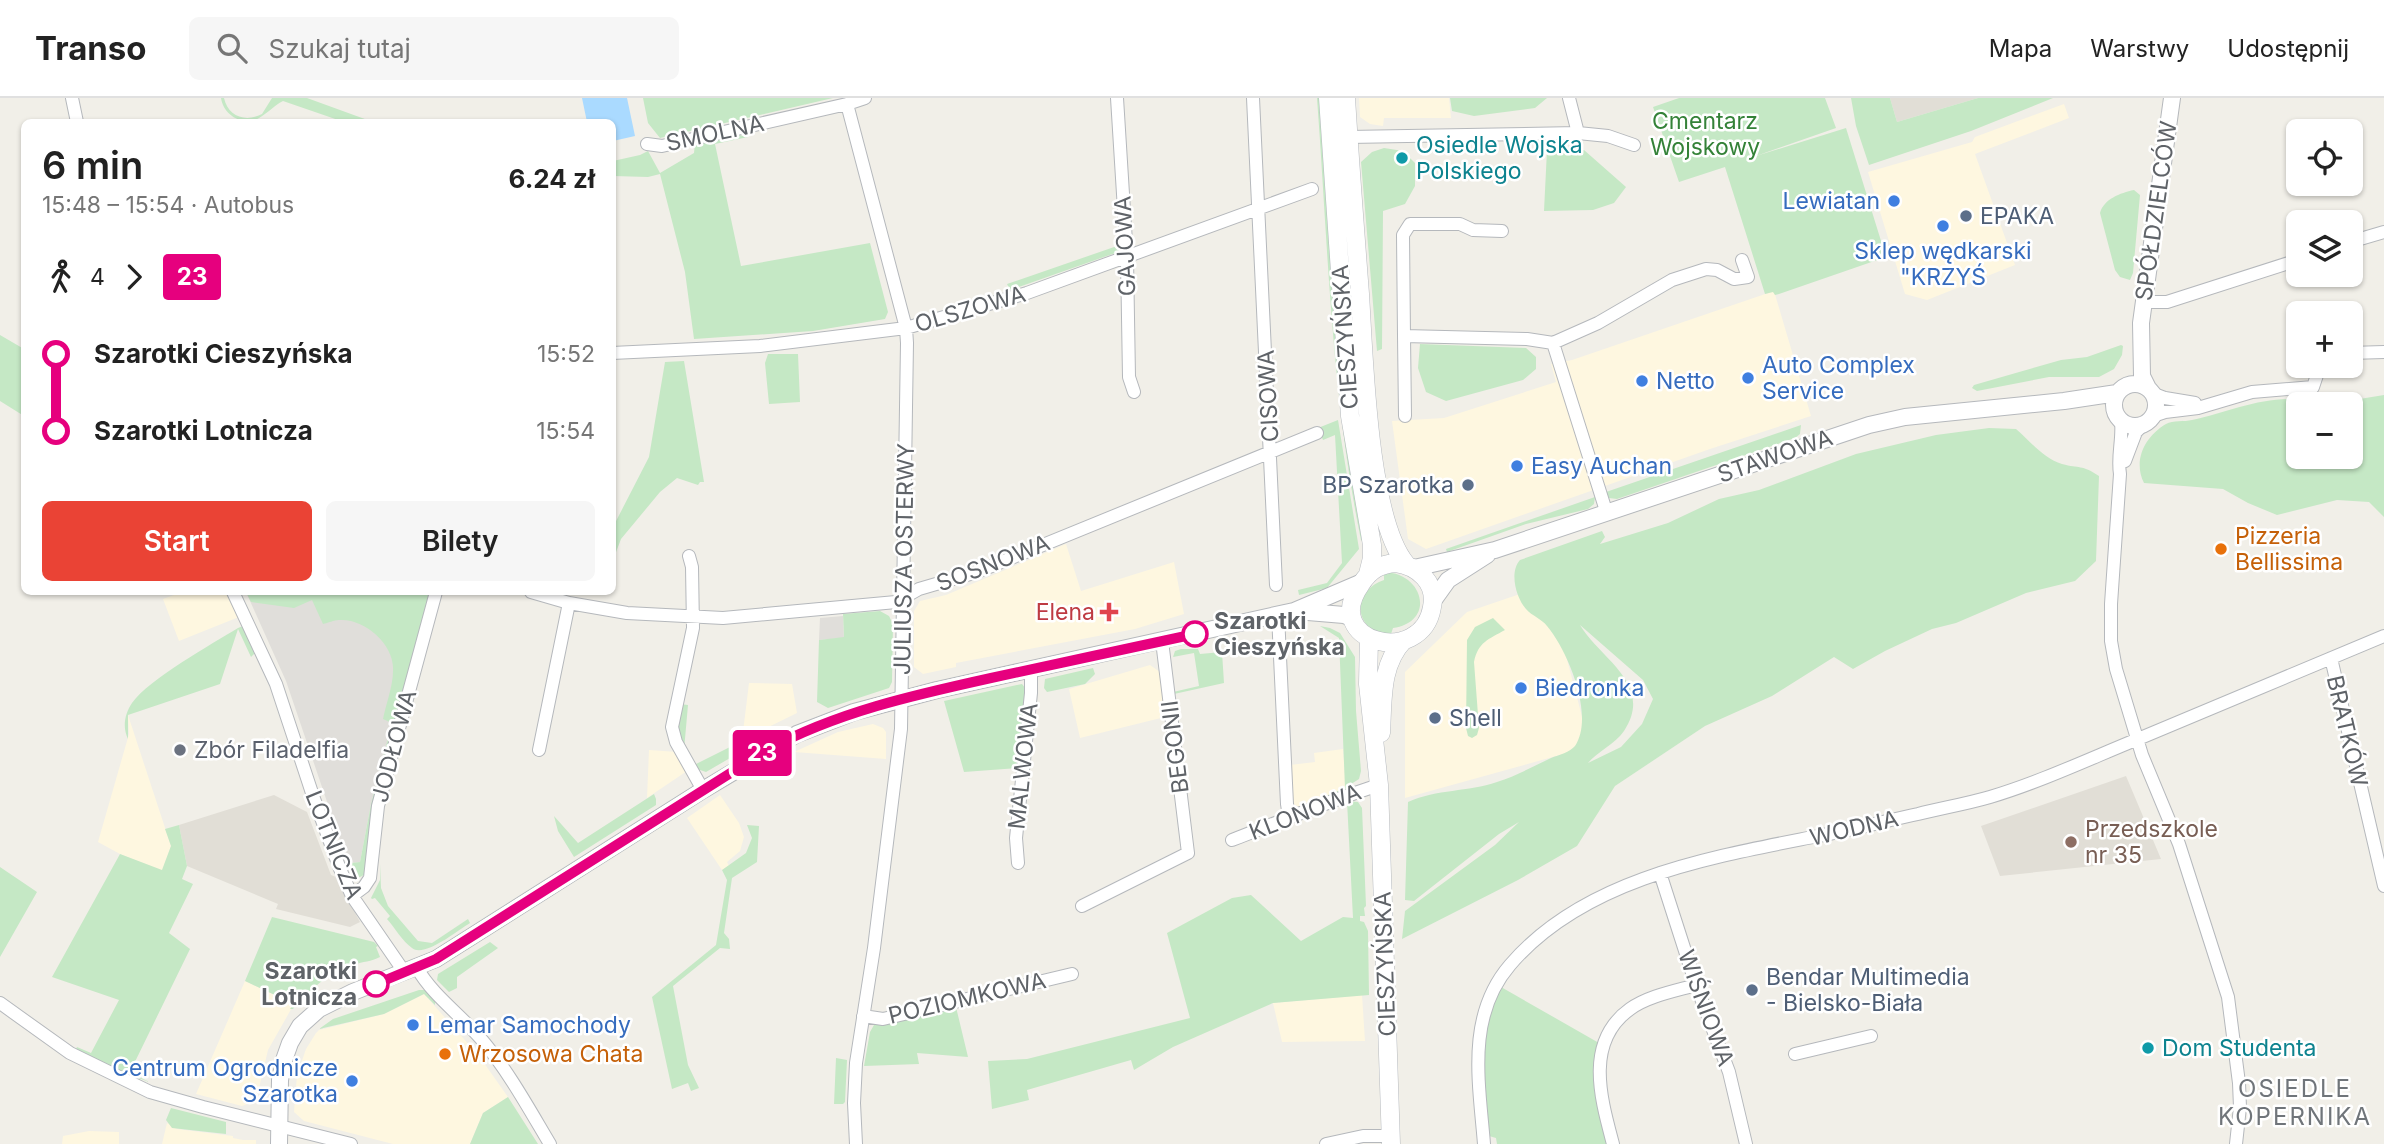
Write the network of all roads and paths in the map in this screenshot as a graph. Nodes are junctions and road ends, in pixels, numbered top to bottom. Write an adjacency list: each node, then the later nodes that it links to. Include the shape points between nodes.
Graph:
1 (72, 98): 10 (street)
2 (865, 98): 9 (street, SMOLNA)
3 (1117, 98): 20 (street, GAJOWA)
4 (1253, 98): 16 (street)
5 (1328, 98): 47 (main road, CIESZYŃSKA, via 1350,416 1371,545)
6 (1346, 98): 12 (main road, CIESZYŃSKA)
7 (1569, 98): 11 (street)
8 (2172, 98): 23 (street, SPÓŁDZIELCÓW)
9 (847, 104): 13 (street, SMOLNA, via 662,146); 25 (street, JULIUSZA OSTERWY)
10 (76, 119)
11 (1578, 133): 12 (street); 14 (street)
12 (1348, 137): 46 (main road, CIESZYŃSKA, via 1375,460 1397,554)
13 (647, 145)
14 (1634, 145)
15 (1311, 189): 16 (street, OLSZOWA)
16 (1258, 208): 20 (street, OLSZOWA); 41 (street, CISOWA)
17 (1502, 231): 26 (street, via 1410,223 1402,235)
18 (2384, 232): 19 (street)
19 (2363, 238)
20 (1127, 258): 25 (street, OLSZOWA); 34 (street, GAJOWA, via 1129,377)
21 (1742, 260): 27 (street, via 1748,277 1734,279 1706,270 1672,280)
22 (2286, 264): 23 (street, via 2167,302)
23 (2144, 302): 24 (street, SPÓŁDZIELCÓW)
24 (2141, 323): 32 (street, SPÓŁDZIELCÓW); 33 (street, SPÓŁDZIELCÓW, via 2142,376)
25 (906, 328): 29 (street, OLSZOWA, via 760,346); 52 (street, JULIUSZA OSTERWY)
26 (1404, 335): 27 (street); 37 (street)
27 (1553, 343): 43 (street)
28 (2384, 352): 30 (street)
29 (616, 353)
30 (2363, 353)
31 (2316, 378): 36 (street, via 2313,387 2252,392)
32 (2121, 389): 33 (street, via 2137,383); 35 (street, STAWOWA); 38 (street, via 2113,405)
33 (2150, 391): 36 (street, via 2179,401); 39 (street, via 2156,404)
34 (1134, 393)
35 (2064, 401): 38 (street, STAWOWA, via 2095,405); 43 (street, STAWOWA, via 1905,417 1869,425)
36 (2209, 404): 39 (street)
37 (1405, 416)
38 (2119, 419): 39 (street, via 2132,426); 42 (street)
39 (2148, 420): 42 (street, via 2136,432)
40 (1317, 433): 41 (street, SOSNOWA)
41 (1271, 451): 48 (street, CISOWA); 52 (street, SOSNOWA, via 977,572 919,589)
42 (2120, 474): 65 (street, via 2110,641)
43 (1607, 514): 44 (street, STAWOWA)
44 (1495, 550): 46 (street, STAWOWA); 53 (street, STAWOWA, via 1448,580)
45 (690, 556): 56 (street)
46 (1410, 566): 47 (main road, via 1386,564); 53 (main road, via 1428,582)
47 (1365, 578): 55 (street); 57 (main road, via 1353,599)
48 (1276, 585)
49 (234, 595): 74 (street, LOTNICZA, via 276,684 329,843)
50 (435, 595): 74 (street, JODŁOWA, via 378,806 372,872 364,887)
51 (541, 595): 54 (street, SOSNOWA)
52 (903, 600): 56 (street, SOSNOWA, via 764,616); 64 (street, JULIUSZA OSTERWY)
53 (1433, 601): 60 (main road, via 1426,623)
54 (569, 603): 56 (street, SOSNOWA); 66 (street)
55 (1286, 613): 57 (street); 61 (street); 69 (street, via 1286,804)
56 (694, 618): 68 (street, via 672,727)
57 (1352, 618): 59 (main road)
58 (2384, 636): 62 (street, WODNA)
59 (1369, 638): 60 (main road, via 1384,643); 67 (main road, CIESZYŃSKA, via 1368,684)
60 (1404, 640): 67 (main road, CIESZYŃSKA, via 1389,662 1384,684)
61 (1162, 641): 63 (street); 75 (street, BEGONII, via 1188,853)
62 (2331, 658): 65 (street, WODNA); 73 (street, BRATKÓW)
63 (1031, 670): 64 (street); 71 (street, MALWOWA, via 1016,838)
64 (901, 699): 68 (street, via 797,734); 80 (street, JULIUSZA OSTERWY, via 901,729)
65 (2136, 739): 72 (street, WODNA, via 1990,797); 93 (street, via 2179,844 2228,998 2239,1083)
66 (539, 750)
67 (1379, 785): 69 (street, KLONOWA); 84 (main road, CIESZYŃSKA)
68 (703, 790): 76 (street)
69 (1292, 814): 70 (street, KLONOWA)
70 (1232, 840)
71 (1018, 863)
72 (1660, 873): 78 (street, WIŚNIOWA); 90 (street, WODNA, via 1550,926 1497,983 1486,1002 1478,1047)
73 (2384, 886)
74 (352, 895): 76 (street, LOTNICZA)
75 (1082, 906)
76 (411, 971): 83 (street, via 334,1000 300,1026 284,1060); 87 (street, LOTNICZA, via 493,1053)
77 (1072, 974): 80 (street, POZIOMKOWA, via 883,1019)
78 (1696, 985): 91 (street, via 1630,1008 1607,1037 1599,1066 1600,1088); 92 (street, WIŚNIOWA, via 1729,1072)
79 (0, 1003): 83 (street, via 49,1040 135,1085 167,1098)
80 (863, 1016): 88 (street, JULIUSZA OSTERWY, via 854,1085)
81 (1871, 1036): 82 (street)
82 (1796, 1054)
83 (279, 1126): 85 (street); 86 (street)
84 (1391, 1140): 89 (street, via 1363,1136)
85 (279, 1144)
86 (351, 1144)
87 (550, 1144)
88 (856, 1144)
89 (1326, 1144)
90 (1484, 1144)
91 (1613, 1144)
92 (1746, 1144)
93 (2236, 1144)

